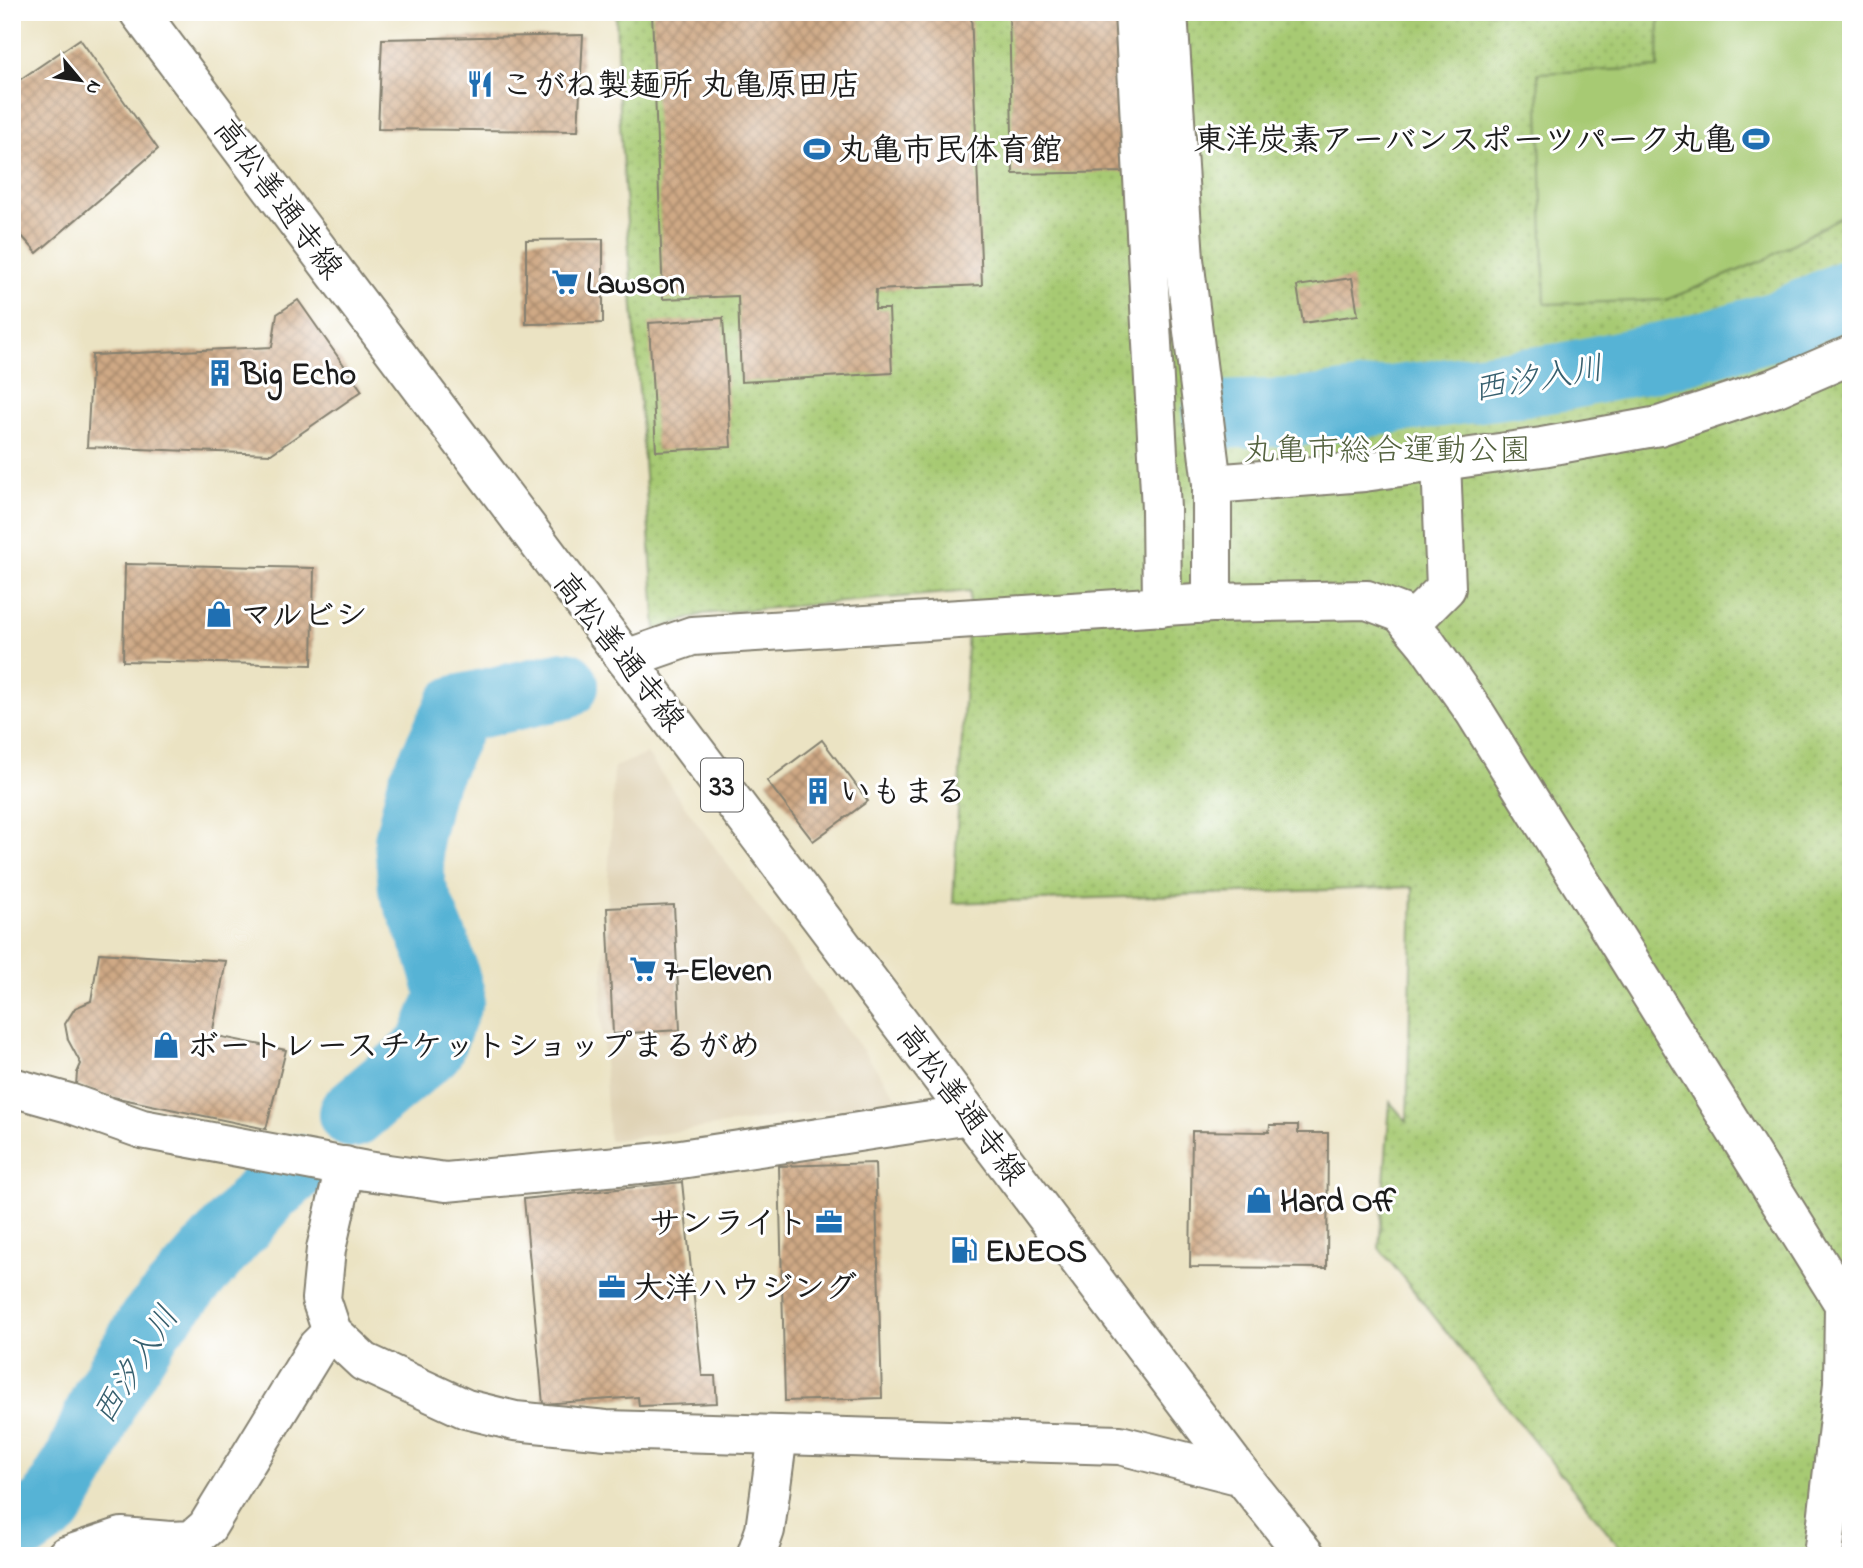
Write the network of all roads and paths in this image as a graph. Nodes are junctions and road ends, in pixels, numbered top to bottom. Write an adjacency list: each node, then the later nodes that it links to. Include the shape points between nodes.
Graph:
1 (139, 12): 10 (street, 高松善通寺線 / 33)
2 (1134, 12): 8 (street, via 1161,509)
3 (1168, 12): 6 (street, via 1184,259)
4 (1851, 355): 5 (street, via 1777,387 1659,426)
5 (1441, 461): 6 (street); 9 (street, via 1446,588)
6 (1212, 484): 7 (street)
7 (1212, 603): 8 (street); 9 (street, via 1367,600 1401,613)
8 (1162, 607): 10 (street, via 692,636)
9 (1410, 624): 14 (street, via 1474,711)
10 (626, 659): 12 (street, 高松善通寺線 / 33)
11 (12, 1087): 13 (street, via 142,1129)
12 (970, 1115): 13 (street, via 661,1162 460,1181); 17 (street, 高松善通寺線 / 33)
13 (345, 1166): 15 (street, via 326,1249 321,1299)
14 (1847, 1302): 21 (street, via 1843,1384)
15 (332, 1332): 16 (street, via 365,1362 466,1409 515,1421 606,1430); 18 (street, via 317,1348 207,1527 191,1540 122,1537)
16 (778, 1435): 17 (street, via 1120,1445); 19 (street, via 765,1530)
17 (1242, 1476): 20 (street, 高松善通寺線 / 33)
18 (66, 1556)
19 (756, 1556)
20 (1306, 1556)
21 (1823, 1556)

